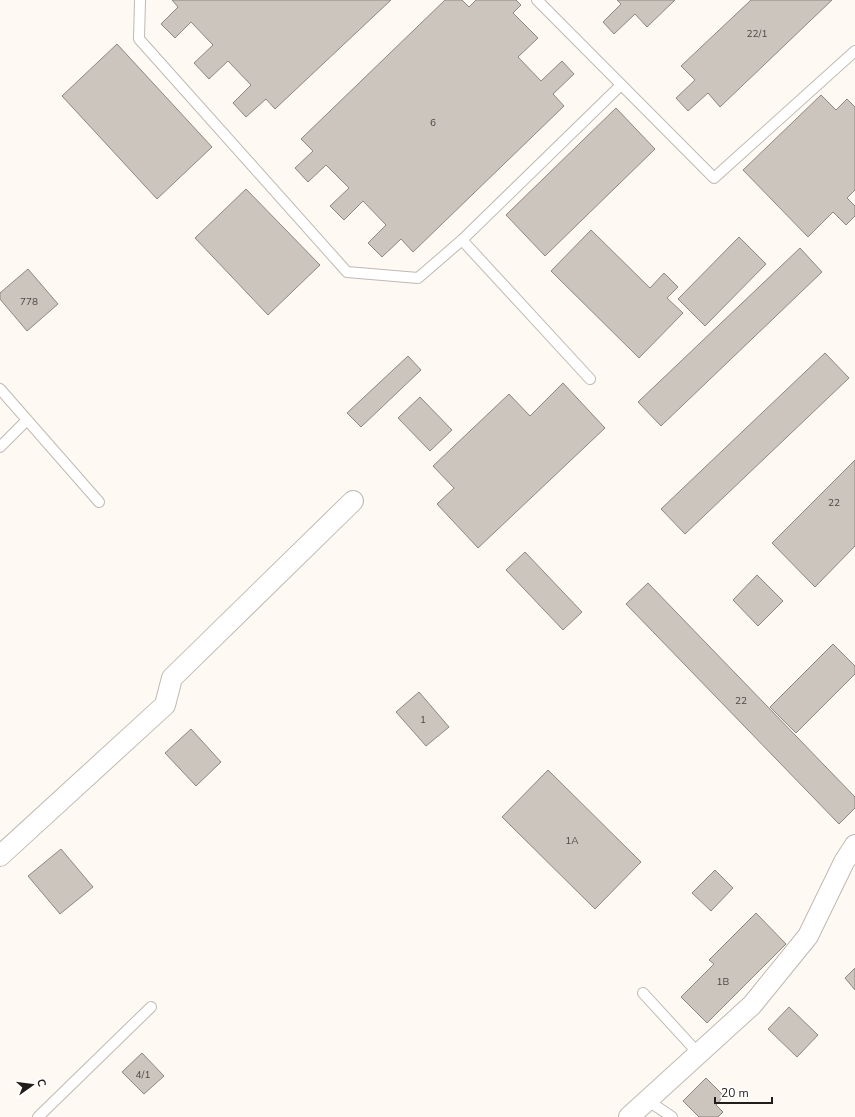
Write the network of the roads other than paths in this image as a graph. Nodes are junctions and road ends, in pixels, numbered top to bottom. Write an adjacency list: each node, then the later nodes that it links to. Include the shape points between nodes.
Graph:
1 (140, 0): 5 (lane, via 139,39 347,272 418,278)
2 (537, 0): 4 (lane)
3 (854, 54): 4 (lane, via 714,178)
4 (621, 85): 5 (lane)
5 (462, 240): 6 (lane)
6 (590, 379)
7 (0, 389): 8 (lane)
8 (27, 420): 9 (lane); 11 (lane)
9 (0, 447)
10 (353, 501): 13 (street, via 172,678 165,705)
11 (99, 502)
12 (855, 845): 16 (street, via 808,936 752,1005)
13 (0, 856)
14 (643, 993): 16 (lane)
15 (151, 1007): 18 (lane)
16 (698, 1053): 17 (street)
17 (647, 1100): 19 (street); 20 (lane)
18 (38, 1117)
19 (629, 1117)
20 (672, 1117)

